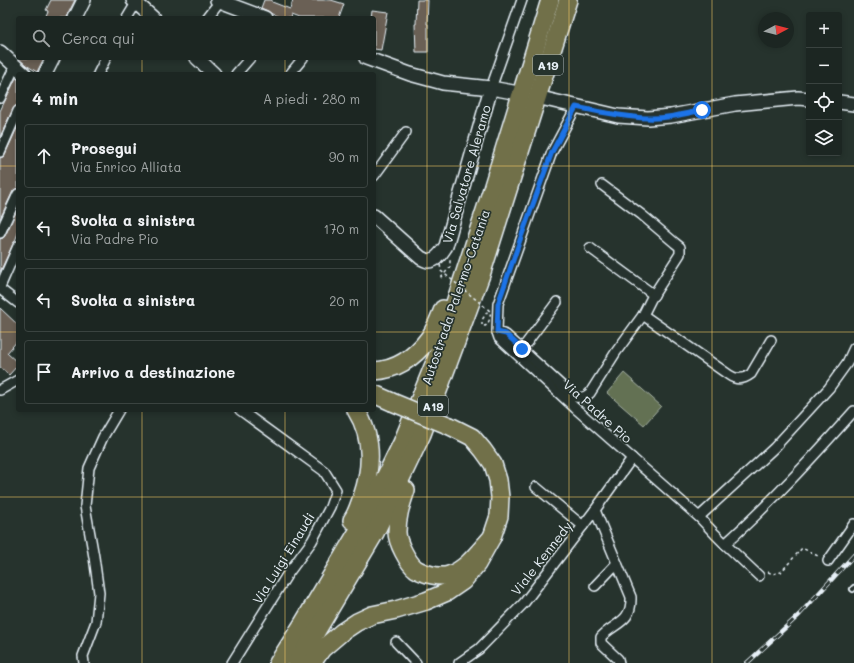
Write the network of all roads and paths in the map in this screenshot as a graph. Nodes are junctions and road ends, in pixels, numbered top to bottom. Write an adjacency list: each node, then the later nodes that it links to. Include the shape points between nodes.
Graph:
1 (84, 0): 7 (street)
2 (522, 0): 26 (street)
3 (550, 0): 40 (highway, Autostrada Palermo-Catania / A19)
4 (568, 0): 35 (highway, Autostrada Palermo-Catania / A19)
5 (134, 1): 8 (street); 9 (street)
6 (218, 1): 10 (street); 11 (street)
7 (76, 16)
8 (129, 16)
9 (151, 16)
10 (208, 16)
11 (259, 16)
12 (0, 52): 19 (street)
13 (52, 60): 20 (street)
14 (105, 60): 21 (street)
15 (202, 60): 22 (street)
16 (248, 60): 23 (street)
17 (301, 60): 24 (street)
18 (372, 60): 26 (street, via 443,83)
19 (20, 70)
20 (46, 72)
21 (99, 72)
22 (212, 72)
23 (238, 72)
24 (292, 72)
25 (16, 76): 28 (street)
26 (491, 88): 27 (street); 46 (street, Via Salvatore Aleramo, via 446,246 441,254)
27 (513, 92)
28 (0, 98)
29 (545, 99): 33 (street)
30 (806, 99): 33 (street, via 735,104 648,118 618,116)
31 (842, 102): 32 (street)
32 (854, 104)
33 (576, 107): 53 (street, via 552,152)
34 (16, 116): 37 (street)
35 (527, 131): 73 (highway, via 517,179 488,274 430,436 399,510 397,533 407,559 417,569 437,576 460,570); 84 (highway, Autostrada Palermo-Catania / A19, via 482,272 422,434 375,533)
36 (406, 132): 38 (street)
37 (0, 152)
38 (376, 173)
39 (602, 185): 50 (street, via 680,246 680,254)
40 (492, 189): 59 (highway, via 430,337 409,359 399,365); 83 (highway, Autostrada Palermo-Catania / A19, via 438,352 402,443 361,526)
41 (16, 198): 43 (street)
42 (376, 218): 46 (street, via 421,258)
43 (0, 233)
44 (590, 248): 50 (street)
45 (16, 251): 49 (street)
46 (442, 258): 53 (path, bridge, via 441,271 490,311 487,324 482,325 488,310 492,305)
47 (450, 259): 48 (path, via 450,267)
48 (441, 278)
49 (0, 288): 51 (street)
50 (654, 295): 54 (street)
51 (16, 301)
52 (557, 302): 58 (street)
53 (498, 304): 55 (street)
54 (643, 315): 56 (street, via 738,378 751,374); 58 (street, via 590,393 584,397 573,396)
55 (497, 332): 58 (street, via 506,334); 67 (street, Via Padre Pio, via 499,338)
56 (771, 340)
57 (854, 348): 70 (street, via 847,363 828,388 779,443)
58 (522, 349)
59 (376, 371)
60 (16, 381): 61 (street)
61 (0, 390)
62 (376, 395): 73 (highway, bridge, via 472,437 483,450 493,464 500,497 499,516)
63 (854, 411): 74 (street, via 748,524)
64 (118, 412): 80 (street, via 89,468 85,506 99,593 96,622 83,656)
65 (243, 412): 81 (street, Via Luigi Einaudi, via 324,471 336,490 312,541 287,575)
66 (357, 412): 82 (highway, via 363,423 369,454 365,488 356,513 295,621)
67 (632, 458): 69 (street, Viale Kennedy); 70 (street, Via Padre Pio)
68 (536, 487): 72 (street)
69 (595, 510): 72 (street, Viale Kennedy); 76 (street)
70 (699, 517): 74 (street, Via Padre Pio)
71 (854, 524): 75 (street)
72 (583, 526): 87 (street, Viale Kennedy, via 524,603 479,649)
73 (492, 537): 85 (highway, via 477,564 463,581 447,592 426,601 372,615 357,622 322,649)
74 (725, 544): 77 (street, Via Padre Pio)
75 (828, 561): 77 (path, via 802,548 781,572 766,572)
76 (617, 563): 78 (street); 88 (street, via 631,597 631,605 622,622 601,637 601,643)
77 (759, 576)
78 (595, 586)
79 (396, 642): 86 (street)
80 (84, 663)
81 (232, 663)
82 (268, 663)
83 (278, 663)
84 (296, 663)
85 (312, 663)
86 (416, 663)
87 (459, 663)
88 (619, 663)

